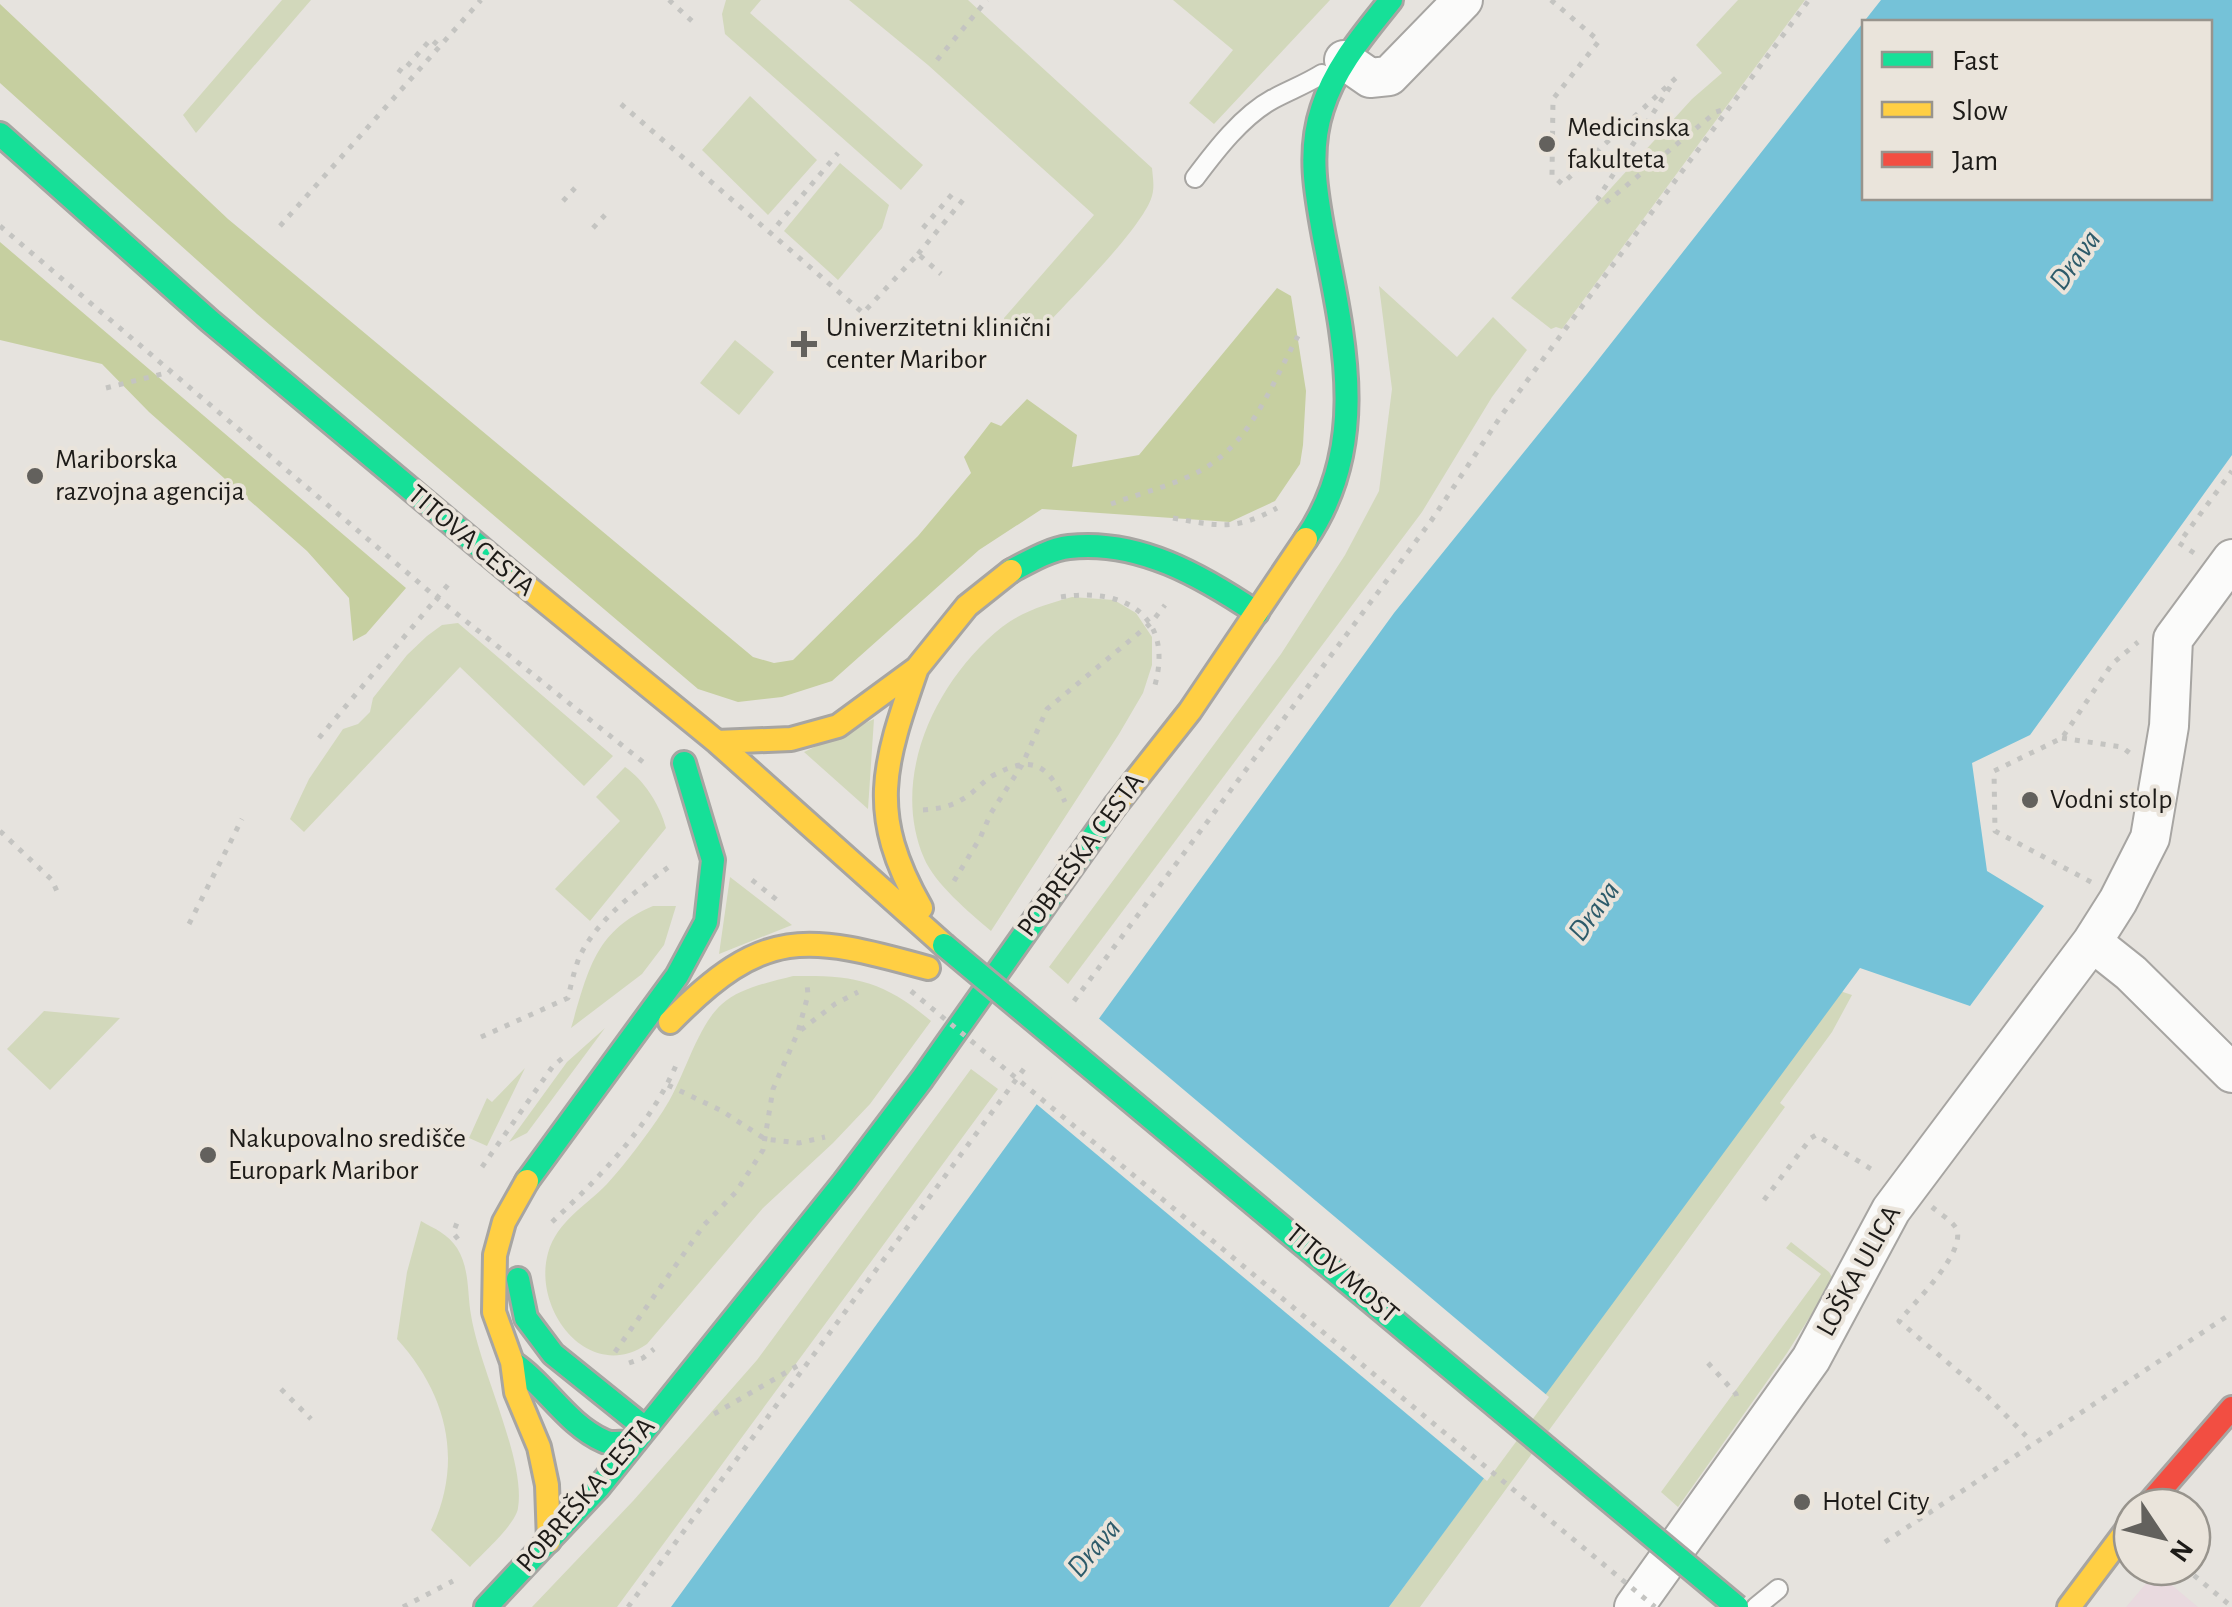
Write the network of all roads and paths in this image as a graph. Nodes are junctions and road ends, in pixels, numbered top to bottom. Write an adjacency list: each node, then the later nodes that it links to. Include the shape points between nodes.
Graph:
1 (481, 0): 9 (path)
2 (670, 0): 8 (path)
3 (987, 0): 10 (path)
4 (1390, 0): 11 (main road, POBREŠKA CESTA)
5 (1463, 0): 11 (street, via 1389,76 1370,78)
6 (1551, 0): 14 (path, via 1599,41 1552,99 1552,175 1562,184)
7 (1809, 0): 16 (path)
8 (693, 22)
9 (439, 46): 13 (path, via 431,39); 26 (path)
10 (936, 60)
11 (1344, 60): 19 (lane, via 1272,100); 42 (main road, POBREŠKA CESTA, via 1321,110 1313,180 1346,356 1343,444 1318,522)
12 (1683, 68): 14 (path)
13 (398, 69)
14 (1678, 76): 16 (path, via 1598,198 1604,204 1716,112)
15 (621, 104): 29 (path)
16 (1731, 107): 72 (path)
17 (0, 134): 49 (main road, TITOVA CESTA, via 310,406)
18 (838, 153): 29 (path)
19 (1195, 178)
20 (575, 188): 23 (path)
21 (954, 192): 28 (path)
22 (963, 200): 30 (path)
23 (564, 202)
24 (605, 215): 27 (path)
25 (0, 226): 33 (path)
26 (280, 226)
27 (594, 228)
28 (923, 228)
29 (769, 235): 30 (path, via 862,313)
30 (918, 254): 31 (path)
31 (940, 274)
32 (1298, 336): 36 (path, via 1256,417 1230,451 1193,475)
33 (170, 372): 34 (path); 40 (path)
34 (106, 388)
35 (2232, 472): 37 (path)
36 (1100, 509)
37 (2179, 543)
38 (2232, 559): 44 (street)
39 (459, 572): 40 (path)
40 (437, 598): 47 (path); 52 (path)
41 (1052, 599): 43 (path, via 1106,595)
42 (1257, 614): 45 (main road, via 1162,560 1113,546 1065,548 1012,570 967,606); 100 (main road, POBREŠKA CESTA, via 1092,834 922,1079)
43 (1151, 622): 46 (path, via 1160,651); 51 (path, via 1048,710)
44 (2172, 639): 48 (path, via 2145,635 2112,664); 66 (street, LOŠKA ULICA, via 2170,726 2150,838)
45 (917, 668): 49 (main road, via 838,726 791,739); 67 (main road, via 889,747 884,819 903,880)
46 (1154, 687)
47 (319, 738)
48 (2062, 738): 50 (path); 60 (path, via 1994,771 1994,831)
49 (717, 742): 67 (main road, TITOVA CESTA)
50 (2122, 747)
51 (1022, 765): 54 (path, via 1052,775); 55 (path, via 992,776 965,799); 61 (path)
52 (646, 768)
53 (715, 788): 91 (main road, via 678,757 713,860 706,922 678,976 519,1191 504,1222 495,1255 494,1312)
54 (1065, 804)
55 (916, 811)
56 (242, 820): 64 (path)
57 (0, 831): 62 (path, via 52,880)
58 (674, 862): 77 (path, via 603,924 580,957 568,998)
59 (744, 873): 63 (path)
60 (2094, 884)
61 (952, 886)
62 (59, 896)
63 (790, 910)
64 (189, 924)
65 (882, 930): 69 (main road)
66 (2092, 942): 80 (street); 85 (street, LOŠKA ULICA)
67 (944, 944): 113 (main road, TITOV MOST, bridge)
68 (806, 980): 76 (path)
69 (943, 981): 74 (main road); 84 (main road, via 872,952 810,942 751,953 702,986 657,1037)
70 (863, 990): 76 (path)
71 (911, 990): 108 (path, bridge)
72 (1074, 1001)
73 (944, 1014): 75 (path)
74 (988, 1019)
75 (933, 1030)
76 (798, 1032): 82 (path, via 773,1090)
77 (481, 1037)
78 (682, 1051): 81 (path)
79 (1030, 1060): 92 (path)
80 (2232, 1073)
81 (668, 1084): 82 (path); 87 (path, via 615,1158)
82 (765, 1139): 83 (path); 94 (path, via 736,1192 704,1224)
83 (800, 1143)
84 (547, 1194)
85 (1918, 1197): 86 (path, via 1816,1135); 101 (street, LOŠKA ULICA, via 1890,1210 1810,1358); 102 (path, via 1955,1226 1958,1236 1949,1262 1898,1320)
86 (1764, 1200)
87 (546, 1227)
88 (520, 1257): 100 (main road, via 526,1318 553,1354)
89 (2232, 1313): 105 (path)
90 (662, 1342): 95 (path)
91 (512, 1362): 100 (main road, via 606,1443); 104 (main road, via 548,1485)
92 (806, 1362): 98 (path); 111 (path)
93 (1708, 1362): 101 (path, via 1736,1394)
94 (610, 1364)
95 (620, 1366)
96 (281, 1389): 99 (path)
97 (2232, 1408): 103 (main road)
98 (710, 1416)
99 (311, 1419)
100 (640, 1435): 104 (main road, POBREŠKA CESTA)
101 (1756, 1435): 108 (street, LOŠKA ULICA)
102 (2026, 1436)
103 (2163, 1487)
104 (550, 1541): 110 (main road, POBREŠKA CESTA)
105 (1884, 1542)
106 (2112, 1550): 115 (main road)
107 (2208, 1587): 116 (path)
108 (1653, 1589): 112 (lane)
109 (1778, 1589): 114 (lane)
110 (486, 1607)
111 (628, 1607)
112 (1716, 1607)
113 (1737, 1607)
114 (1756, 1607)
115 (2069, 1607)
116 (2232, 1607)

